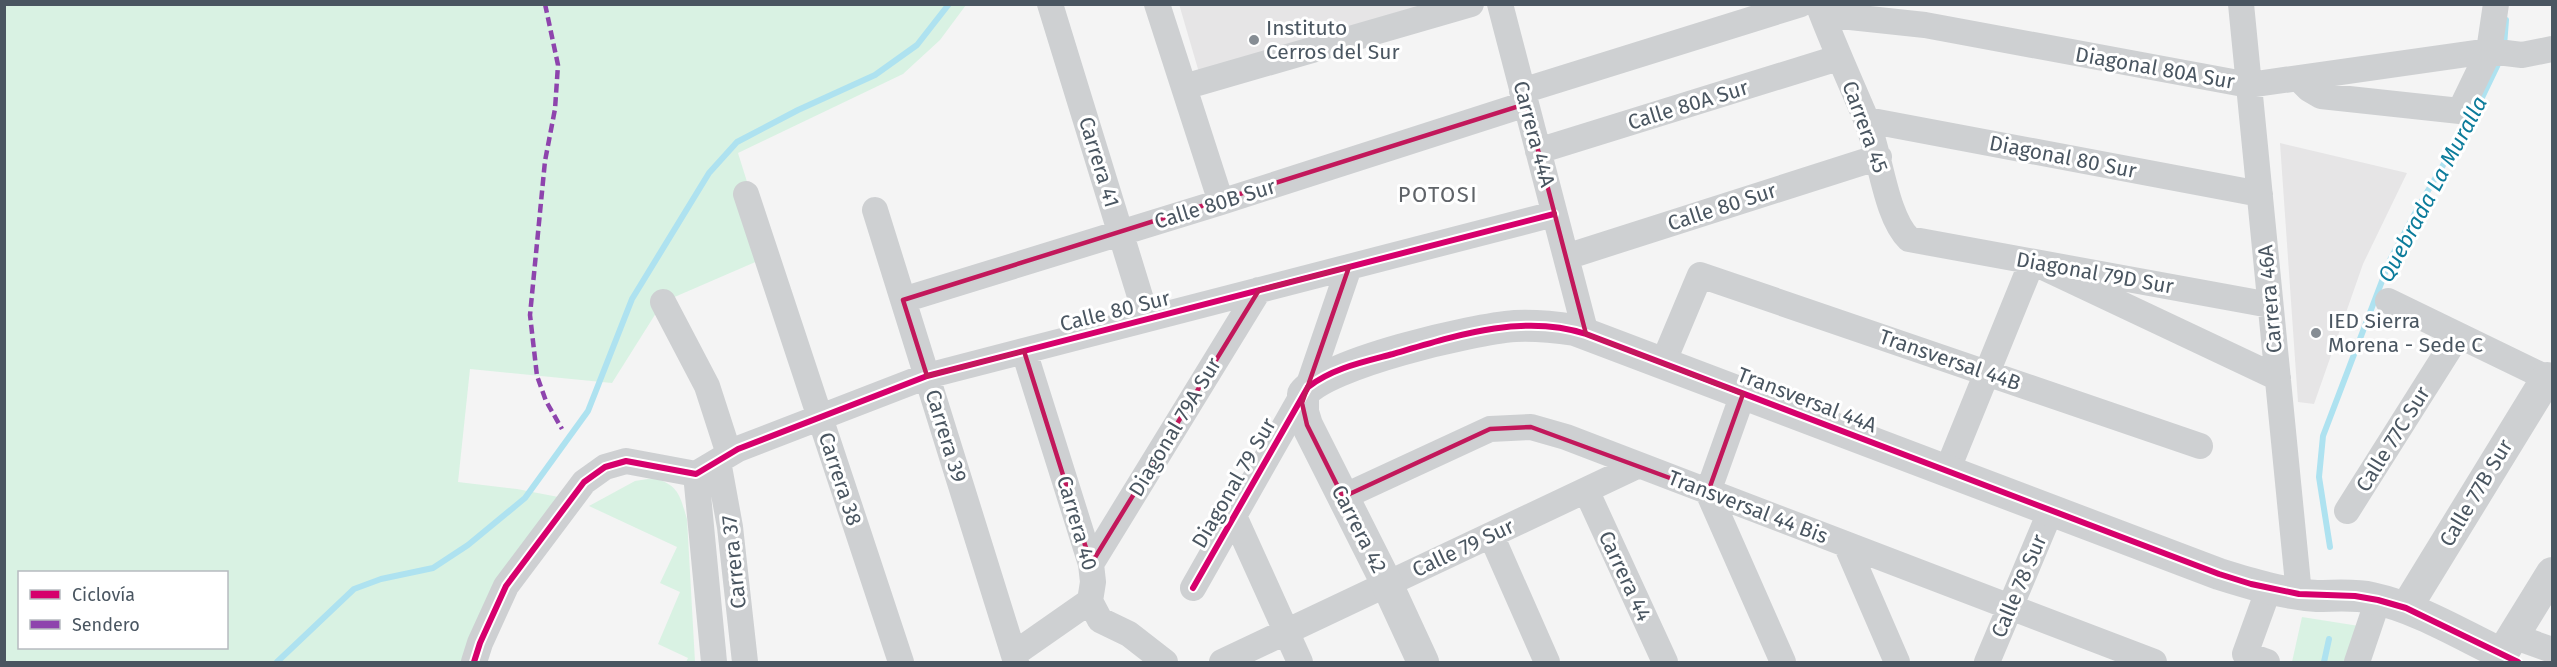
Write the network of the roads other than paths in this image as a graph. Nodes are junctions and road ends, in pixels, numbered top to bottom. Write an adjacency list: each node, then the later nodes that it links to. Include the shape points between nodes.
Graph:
1 (1050, 4): 23 (street, Carrera 41)
2 (1157, 4): 13 (street)
3 (1471, 4): 13 (street)
4 (1500, 4): 14 (street, Carrera 44A)
5 (2241, 4): 12 (street, Carrera 46A)
6 (2496, 4): 9 (street)
7 (1813, 8): 10 (street, Carrera 45); 12 (street, Diagonal 80A Sur); 14 (street, Calle 80B Sur)
8 (2553, 49): 9 (street, Diagonal 80A Sur, via 2522,55)
9 (2500, 53): 11 (street, Diagonal 80A Sur); 11 (street, via 2460,111 2321,96)
10 (1838, 58): 15 (street, Carrera 45); 16 (street, Calle 80A Sur)
11 (2299, 79): 12 (street, Diagonal 80A Sur)
12 (2249, 85): 19 (street, Carrera 46A)
13 (1184, 87): 20 (street)
14 (1524, 98): 16 (street, Carrera 44A); 20 (street, Calle 80B Sur)
15 (1867, 120): 17 (street, Carrera 45); 19 (street, Diagonal 80 Sur)
16 (1538, 151): 22 (street, Carrera 44A)
17 (1879, 157): 24 (street, Carrera 45, via 1897,223 1909,239); 25 (street, Calle 80 Sur)
18 (746, 194): 44 (street, Carrera 38)
19 (2260, 194): 32 (street, Carrera 46A)
20 (1221, 202): 23 (street, Calle 80B Sur)
21 (875, 210): 29 (street, Carrera 39)
22 (1554, 214): 25 (street, Carrera 44A); 27 (street, Calle 80 Sur)
23 (1121, 233): 29 (street, Calle 80B Sur); 33 (street, Carrera 41)
24 (1918, 242): 26 (street, Diagonal 79D Sur)
25 (1566, 257): 34 (street, Carrera 44A)
26 (2032, 262): 32 (street, Diagonal 79D Sur); 38 (street); 40 (street)
27 (1349, 267): 28 (street, Calle 80 Sur); 42 (street, Diagonal 79 Sur)
28 (1259, 290): 33 (street, Calle 80 Sur); 58 (street, Diagonal 79A Sur)
29 (903, 300): 39 (street, Carrera 39)
30 (2388, 301): 35 (street)
31 (663, 302): 46 (street, Carrera 37, via 707,386)
32 (2271, 305): 40 (street, Carrera 46A)
33 (1147, 319): 36 (street, Calle 80 Sur)
34 (1586, 334): 37 (street, Transversal 44A); 42 (street, Transversal 44A, via 1536,326 1472,333 1342,369)
35 (2458, 335): 41 (street); 54 (street, Calle 77C Sur)
36 (1024, 351): 39 (street, Calle 80 Sur); 58 (street, Carrera 40)
37 (1663, 363): 38 (street, Transversal 44B, via 1700,274); 43 (street, Transversal 44A)
38 (1987, 373): 45 (street, Transversal 44B); 48 (street)
39 (927, 376): 44 (street, Calle 80 Sur); 69 (street, Carrera 39)
40 (2277, 378): 62 (street, Carrera 46A)
41 (2550, 380): 64 (street, Calle 77B Sur)
42 (1306, 391): 52 (street, Carrera 42, via 1302,412); 55 (street, Diagonal 79 Sur)
43 (1743, 393): 48 (street, Transversal 44A); 51 (street)
44 (820, 417): 46 (street, Calle 80 Sur); 73 (street, Carrera 38)
45 (2200, 446)
46 (724, 458): 49 (street, Calle 80 Sur); 72 (street, Carrera 37)
47 (1639, 465): 50 (street, Calle 79 Sur); 51 (street, Transversal 44 Bis); 52 (street, Transversal 44 Bis, via 1531,427 1490,429)
48 (1947, 471): 53 (street, Transversal 44A)
49 (696, 474): 70 (street, via 626,461 606,467 584,482 506,586); 71 (street, Carrera 37)
50 (1586, 490): 56 (street, Calle 79 Sur); 79 (street, Carrera 44)
51 (1708, 492): 57 (street, Transversal 44 Bis); 80 (street)
52 (1343, 497): 60 (street, Carrera 42)
53 (2050, 510): 62 (street, Transversal 44A, via 2219,574); 65 (street, Calle 78 Sur)
54 (2347, 512)
55 (1234, 516): 61 (street, Diagonal 79 Sur); 66 (street)
56 (1491, 535): 60 (street, Calle 79 Sur); 78 (street)
57 (1846, 544): 65 (street, Transversal 44 Bis); 81 (street)
58 (1091, 564): 63 (street, Carrera 40, via 1094,582)
59 (2553, 573): 68 (street)
60 (1387, 584): 66 (street, Calle 79 Sur); 77 (street, Carrera 42)
61 (1193, 588)
62 (2284, 591): 64 (street, Transversal 44A, via 2355,596); 84 (street, via 2245,654)
63 (1090, 601): 69 (street); 74 (street, Carrera 40, via 1100,620 1129,634)
64 (2392, 604): 68 (street, Transversal 44A); 85 (street)
65 (2010, 607): 82 (street, Calle 78 Sur); 83 (street, Transversal 44 Bis)
66 (1287, 632): 75 (street, Calle 79 Sur); 76 (street)
67 (2553, 650): 68 (street)
68 (2511, 651)
69 (1015, 658)
70 (474, 663)
71 (714, 663)
72 (745, 663)
73 (901, 663)
74 (1165, 663)
75 (1222, 663)
76 (1300, 663)
77 (1423, 663)
78 (1547, 663)
79 (1665, 663)
80 (1783, 663)
81 (1897, 663)
82 (1987, 663)
83 (2154, 663)
84 (2266, 663)
85 (2357, 663)

